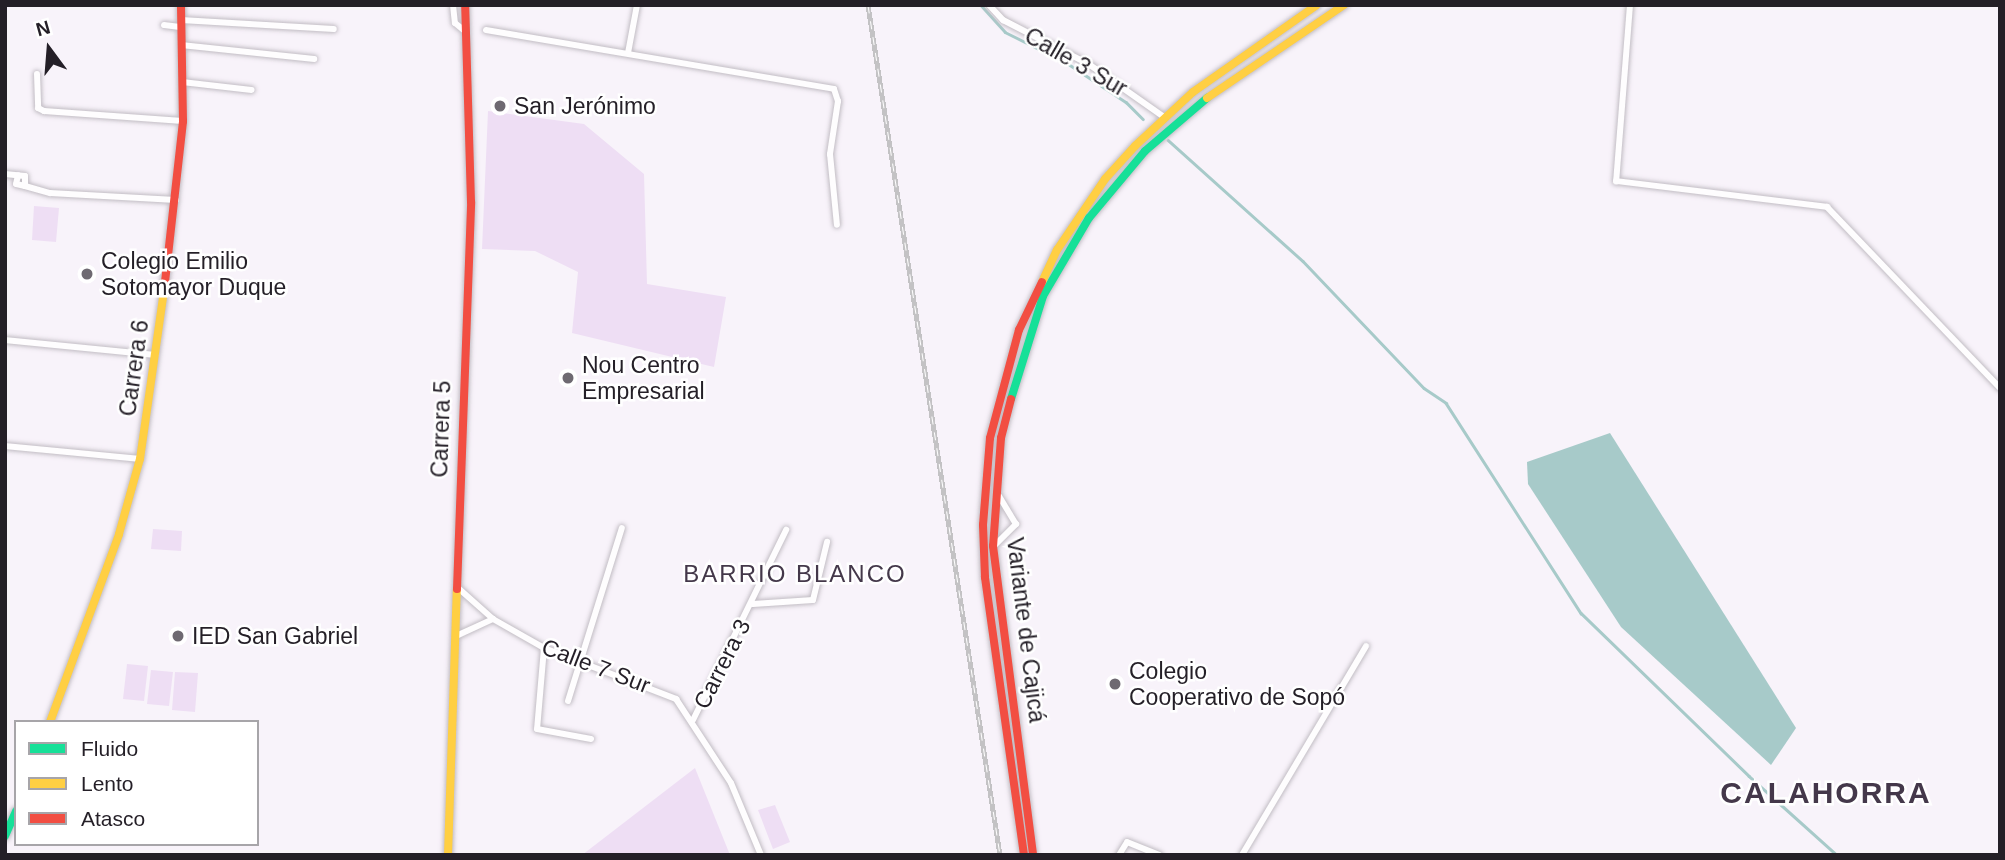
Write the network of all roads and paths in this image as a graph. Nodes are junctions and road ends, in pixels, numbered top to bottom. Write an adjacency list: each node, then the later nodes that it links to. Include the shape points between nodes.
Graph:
1 (181, 5): 9 (main road, Carrera 6)
2 (453, 5): 13 (street, via 455,23)
3 (465, 5): 13 (main road, Carrera 5)
4 (637, 5): 15 (street)
5 (989, 5): 20 (street, Calle 3 Sur, via 1003,20 1090,65)
6 (1317, 5): 20 (main road, Variante de Cajicá, via 1213,76)
7 (1344, 5): 34 (main road, Variante de Cajicá, via 1167,129 1089,218 1043,296 1017,368)
8 (1630, 5): 31 (street, via 1616,181 1827,207)
9 (181, 23): 10 (street); 11 (street); 14 (main road, Carrera 6)
10 (164, 25)
11 (334, 29)
12 (486, 30): 15 (street)
13 (467, 32): 39 (main road, Carrera 5, via 471,202)
14 (181, 45): 16 (street); 18 (main road, Carrera 6)
15 (628, 53): 28 (street, via 834,89 838,101 830,154)
16 (314, 59)
17 (37, 74): 21 (street, via 38,108 44,111)
18 (182, 82): 19 (street); 21 (main road, Carrera 6)
19 (252, 90)
20 (1162, 119): 54 (main road, Variante de Cajicá, via 1083,210 1034,293 1004,373 990,438 983,525 985,577)
21 (183, 121): 27 (main road, Carrera 6)
22 (5, 174): 23 (street)
23 (18, 176): 25 (street); 26 (street, via 27,178)
24 (5, 183): 25 (street)
25 (16, 184): 26 (street)
26 (25, 186): 27 (street, via 50,193)
27 (176, 200): 30 (main road, Carrera 6)
28 (837, 225)
29 (5, 340): 30 (street)
30 (155, 355): 33 (main road, Carrera 6)
31 (2000, 388)
32 (5, 446): 33 (street)
33 (140, 459): 47 (main road, Carrera 6, via 119,534)
34 (995, 489): 38 (main road, Variante de Cajicá); 38 (street, via 1019,525)
35 (622, 528): 45 (street)
36 (786, 530): 40 (street, Carrera 3)
37 (827, 542): 40 (street, via 813,600)
38 (993, 546): 55 (main road, Variante de Cajicá)
39 (457, 587): 41 (street, Calle 7 Sur); 42 (main road, Carrera 5)
40 (753, 604): 48 (street, Carrera 3)
41 (493, 619): 42 (street); 44 (street, Calle 7 Sur)
42 (456, 636): 52 (main road, Carrera 5)
43 (1366, 646): 58 (street)
44 (544, 648): 45 (street, Calle 7 Sur); 49 (street, via 537,729)
45 (580, 662): 46 (street); 48 (street, Calle 7 Sur, via 665,692)
46 (568, 701)
47 (51, 720)
48 (693, 720): 53 (street, Calle 7 Sur, via 731,783)
49 (591, 739)
50 (14, 816): 51 (main road)
51 (5, 836)
52 (447, 855)
53 (761, 855)
54 (1024, 855)
55 (1033, 855)
56 (1119, 855): 57 (street, via 1127,842)
57 (1160, 855)
58 (1242, 855)

